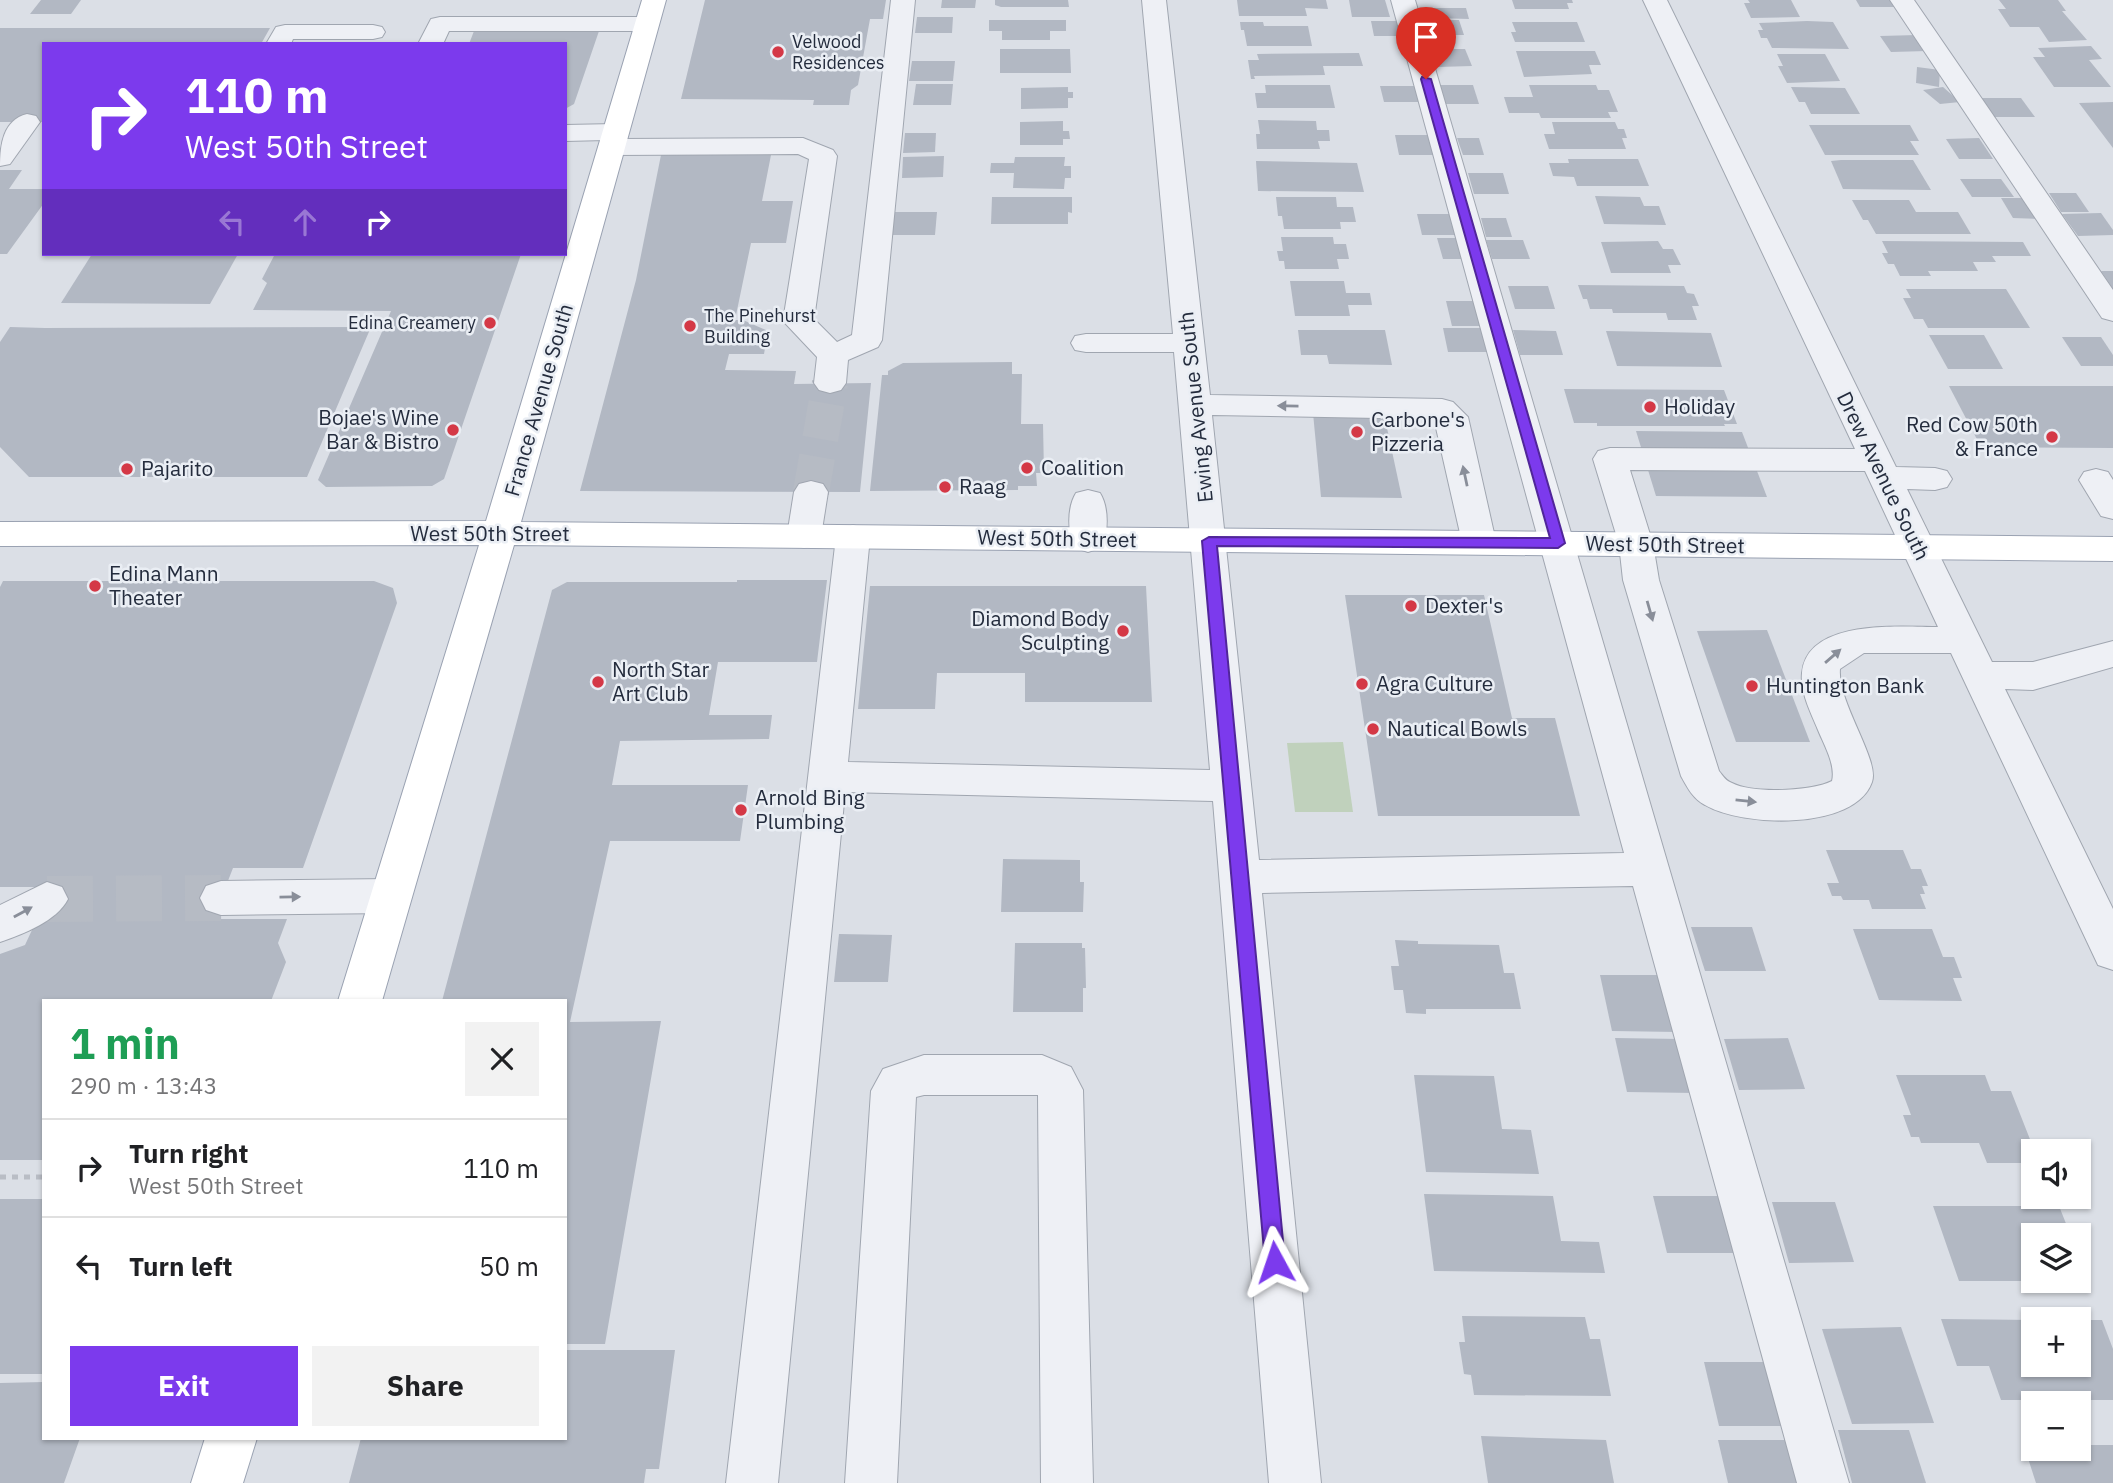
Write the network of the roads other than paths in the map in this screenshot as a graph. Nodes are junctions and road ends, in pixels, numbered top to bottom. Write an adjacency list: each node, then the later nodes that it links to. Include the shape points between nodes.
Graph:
1 (903, 0): 11 (street, via 867,340 832,369 798,321 824,156 803,146)
2 (1154, 0): 14 (street, Ewing Avenue South)
3 (1403, 0): 29 (street)
4 (1655, 0): 17 (street, Drew Avenue South)
5 (1902, 0): 12 (street)
6 (650, 12): 9 (street, via 440,23); 11 (main road, France Avenue South)
7 (373, 32): 8 (street, via 285,32)
8 (279, 42)
9 (431, 42)
10 (567, 132): 11 (street)
11 (614, 140): 22 (main road, France Avenue South)
12 (2113, 312)
13 (1086, 343): 14 (street)
14 (1190, 344): 15 (street, Ewing Avenue South)
15 (1195, 405): 27 (street, Ewing Avenue South); 28 (street, one-way to 15, via 1452,416 1442,409)
16 (1802, 460): 17 (street); 18 (street, via 1787,482); 18 (street, via 1769,440 1604,439)
17 (1880, 469): 19 (street); 31 (street, Drew Avenue South)
18 (1613, 471): 30 (street)
19 (1935, 478)
20 (811, 492): 24 (street)
21 (1088, 501): 26 (street)
22 (499, 533): 23 (main road, West 50th Street); 24 (main road, West 50th Street); 40 (main road, France Avenue South)
23 (0, 534)
24 (804, 536): 25 (main road, West 50th Street)
25 (853, 537): 26 (main road, West 50th Street); 36 (street)
26 (1088, 540): 27 (main road, West 50th Street)
27 (1209, 541): 28 (main road, West 50th Street); 37 (street, Ewing Avenue South)
28 (1479, 542): 29 (main road, West 50th Street)
29 (1558, 543): 30 (main road, West 50th Street); 38 (street)
30 (1636, 544): 31 (main road, West 50th Street); 33 (street, one-way to 33, via 1641,580 1695,763 1708,787 1721,796 1782,804 1819,803 1849,790 1853,779 1850,762 1821,683 1821,669 1827,660 1850,643 1864,640)
31 (1917, 547): 32 (main road, West 50th Street); 33 (street, Drew Avenue South)
32 (2113, 549)
33 (1963, 640): 35 (street, Drew Avenue South)
34 (2113, 654): 35 (street, via 2033,676)
35 (1980, 675): 44 (street, Drew Avenue South)
36 (828, 777): 37 (street); 48 (street)
37 (1231, 786): 39 (street, Ewing Avenue South)
38 (1650, 869): 39 (street); 52 (street)
39 (1239, 877): 51 (street, Ewing Avenue South)
40 (391, 896): 41 (street, one-way to 40); 45 (main road, France Avenue South)
41 (221, 898)
42 (47, 899): 43 (street, one-way to 42)
43 (0, 925)
44 (2113, 952)
45 (361, 999)
46 (230, 1440): 47 (main road)
47 (218, 1483)
48 (752, 1483)
49 (871, 1483): 50 (street, via 894,1091 910,1077 1042,1075 1053,1078 1062,1094)
50 (1067, 1483)
51 (1295, 1483)
52 (1823, 1483)

